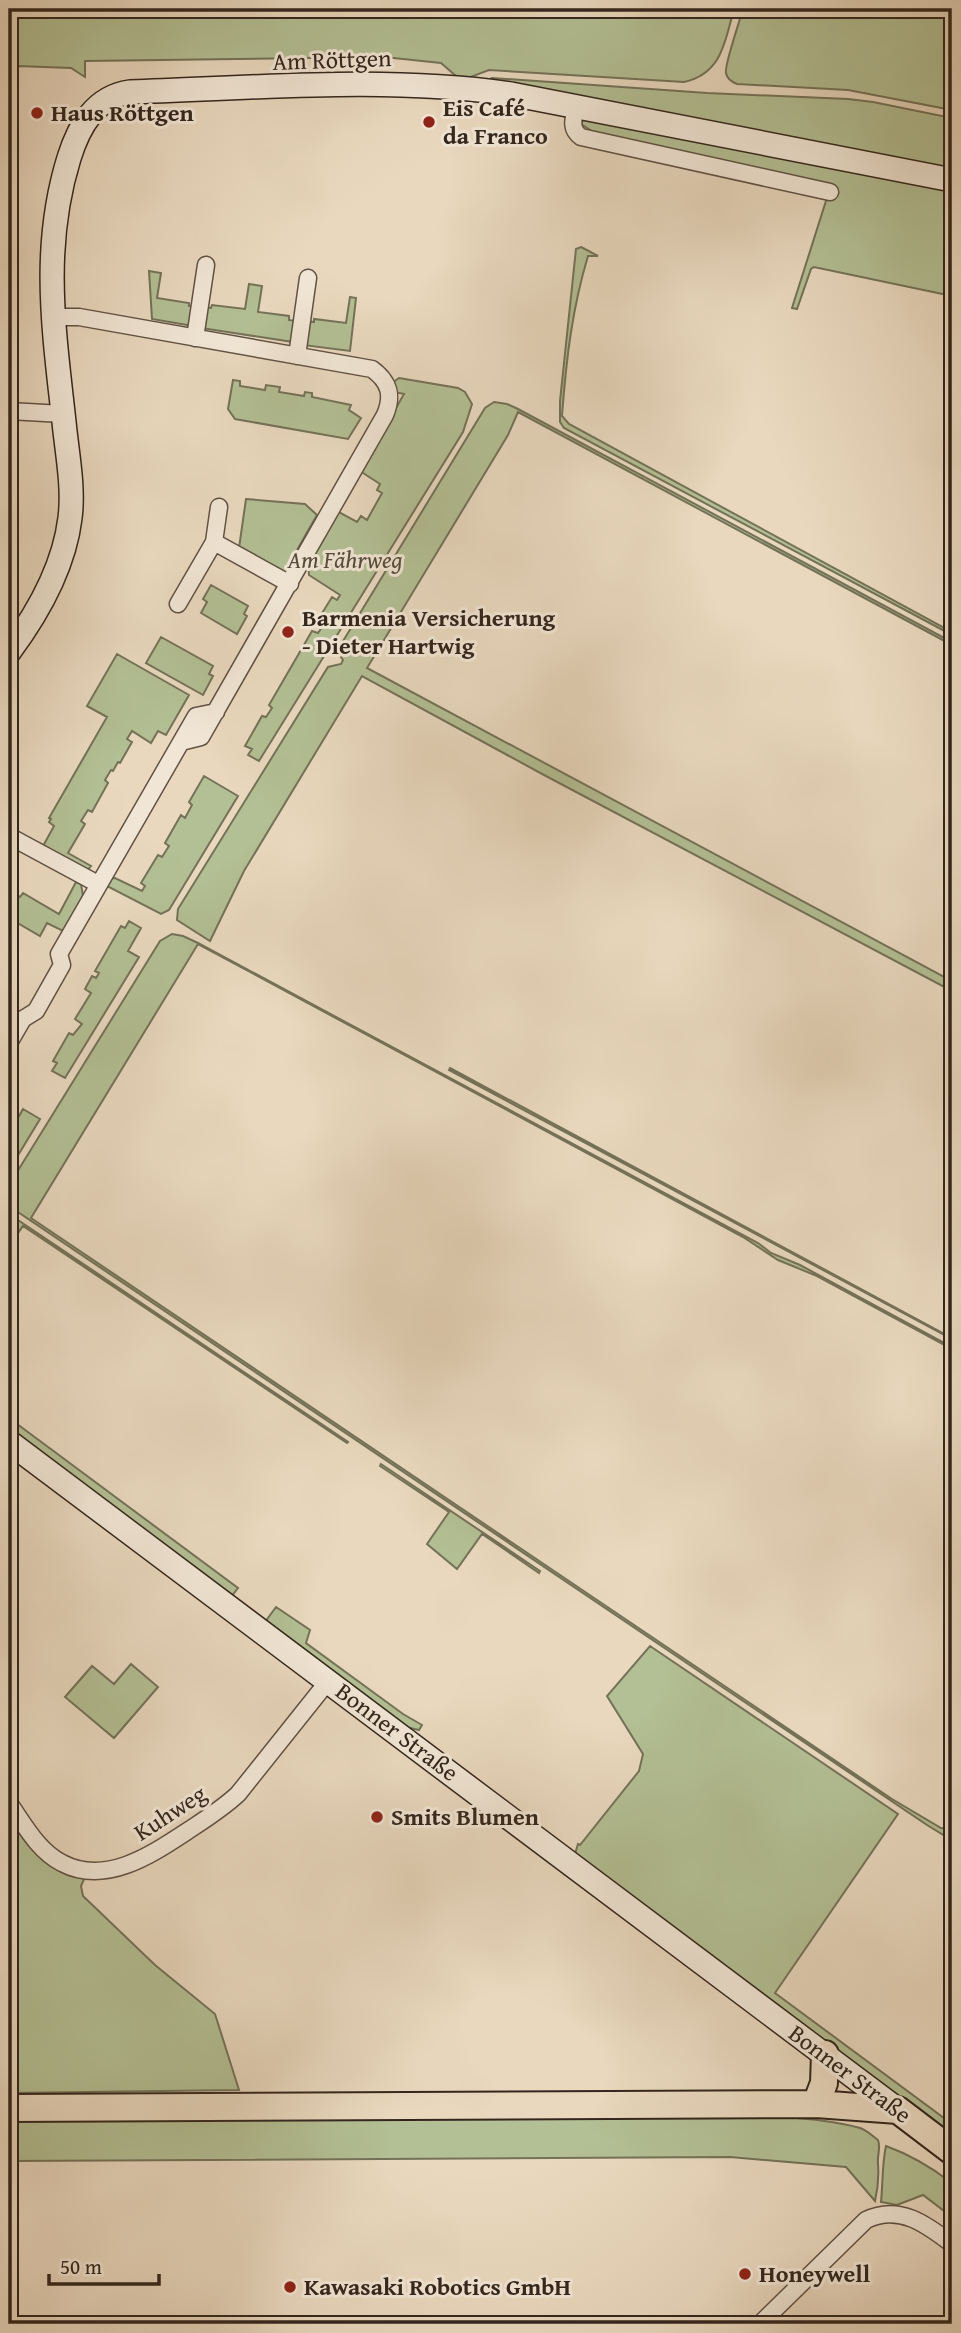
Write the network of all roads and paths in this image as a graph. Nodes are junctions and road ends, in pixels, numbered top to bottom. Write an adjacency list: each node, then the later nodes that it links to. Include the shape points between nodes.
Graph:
1 (576, 108): 2 (street, Am Röttgen); 3 (street, via 572,125 581,136); 6 (street, Am Röttgen, via 464,87 397,84 130,92 110,97 93,110 75,139 59,198 51,268)
2 (952, 180)
3 (830, 192)
4 (206, 265): 7 (street)
5 (308, 278): 8 (street)
6 (53, 317): 7 (street, via 79,317); 10 (street)
7 (195, 338): 8 (street)
8 (297, 356): 13 (street, via 372,369 385,380 390,404)
9 (9, 411): 10 (street)
10 (63, 414): 15 (street, via 71,515 66,541 45,595)
11 (219, 507): 12 (street)
12 (214, 542): 13 (street); 14 (street)
13 (290, 584): 17 (street, via 216,712 196,716)
14 (178, 604)
15 (9, 652)
16 (9, 836): 17 (street)
17 (98, 884): 18 (street, via 59,954 62,965 36,1011)
18 (16, 1015): 19 (street)
19 (9, 1043)
20 (9, 1442): 21 (street, Bonner Straße)
21 (329, 1680): 22 (street, Kuhweg, via 238,1794 137,1862 97,1871 67,1866 47,1853); 23 (street, Bonner Straße)
22 (9, 1803)
23 (825, 2054): 24 (main road, via 824,2083); 26 (street, Bonner Straße)
24 (816, 2104): 25 (main road); 26 (main road)
25 (9, 2108)
26 (898, 2110): 27 (main road, Bonner Straße)
27 (952, 2151)
28 (952, 2244): 29 (street, via 907,2216 877,2215 866,2220)
29 (760, 2324)

